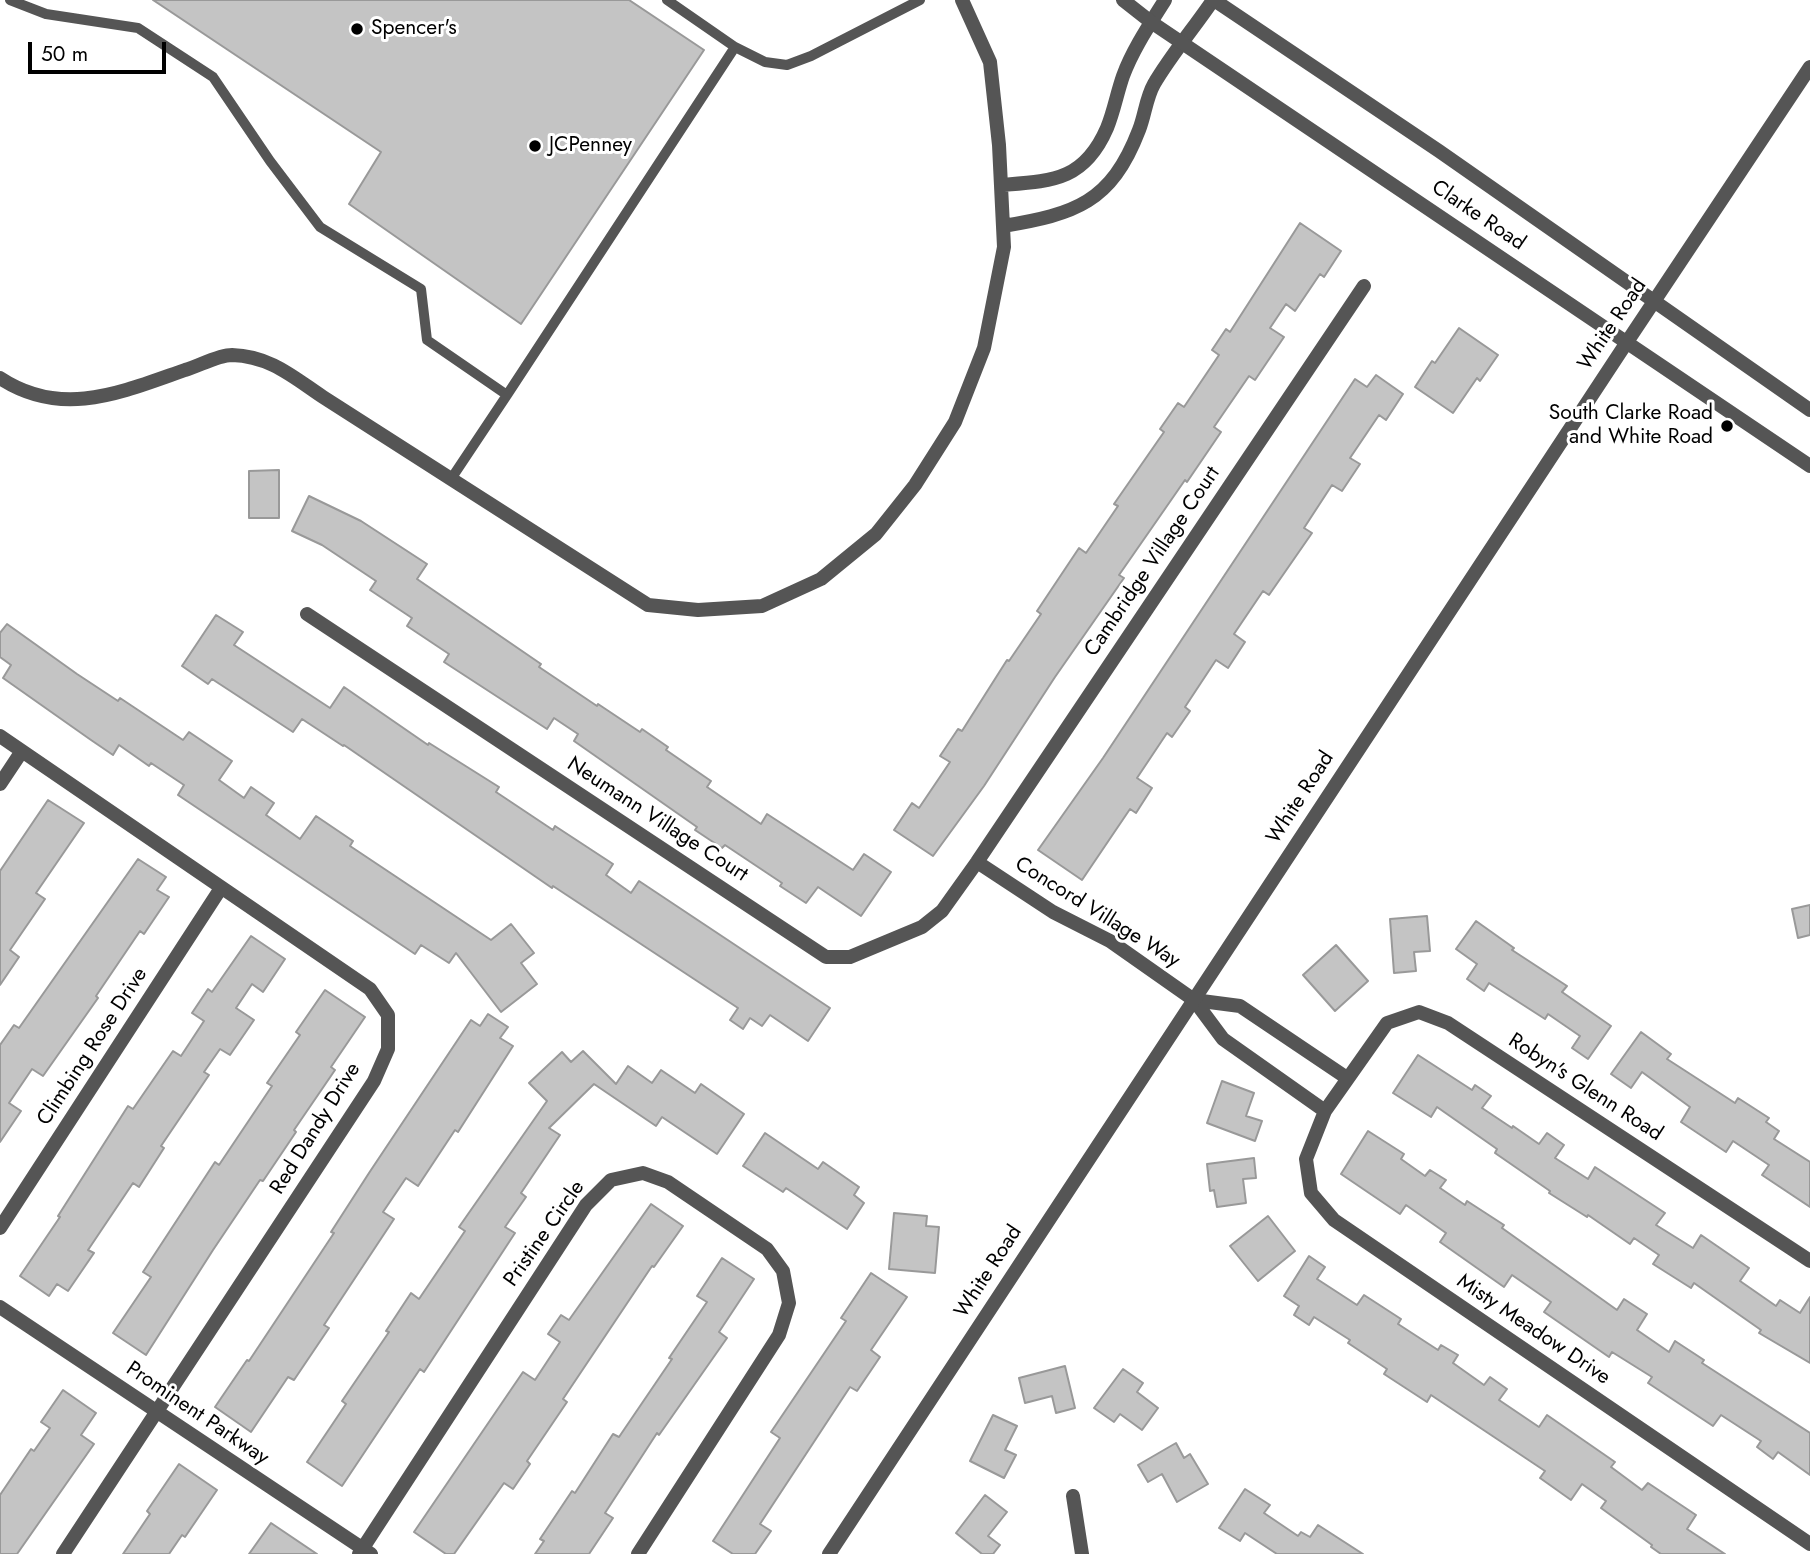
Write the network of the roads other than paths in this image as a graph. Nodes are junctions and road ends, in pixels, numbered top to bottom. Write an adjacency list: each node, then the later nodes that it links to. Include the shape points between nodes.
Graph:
1 (10, 0): 18 (lane, via 46,14 138,28 213,77 320,227 421,289 427,340)
2 (667, 0): 10 (lane)
3 (920, 0): 10 (lane, via 787,65 765,62)
4 (962, 0): 12 (street, via 990,62)
5 (1122, 0): 8 (street, Clarke Road)
6 (1165, 0): 8 (street)
7 (1214, 0): 9 (street); 15 (street, Clarke Road)
8 (1151, 22): 9 (street, Clarke Road); 12 (street, via 1123,76 1107,127 1092,156 1073,172 1043,181)
9 (1183, 43): 13 (street, via 1153,86 1122,167 1101,192 1075,209); 16 (street, Clarke Road)
10 (735, 47): 18 (lane)
11 (1810, 67): 15 (street, White Road)
12 (1001, 184): 13 (street)
13 (1003, 226): 21 (street, via 1004,247 984,348 955,422 915,485 876,534 809,585 762,606 698,610 648,605)
14 (1364, 286): 26 (street, Cambridge Village Court)
15 (1655, 302): 16 (street, White Road); 19 (street, Clarke Road)
16 (1627, 342): 20 (street, Clarke Road); 28 (street, White Road)
17 (0, 378): 21 (street, via 16,389 57,401 78,400 100,398 230,355 276,364)
18 (507, 395): 21 (lane)
19 (1810, 410)
20 (1810, 466)
21 (451, 479)
22 (307, 614): 26 (street, Neumann Village Court, via 826,957 850,957 922,928 942,911)
23 (0, 736): 24 (street, Red Dandy Drive)
24 (22, 751): 25 (street); 27 (street, Red Dandy Drive)
25 (0, 784)
26 (977, 862): 28 (street, Concord Village Way, via 1053,912 1110,941)
27 (221, 888): 31 (street, Climbing Rose Drive); 34 (street, Red Dandy Drive, via 370,989 388,1015 388,1049 374,1081)
28 (1194, 1000): 29 (street, via 1240,1006); 30 (street, via 1223,1039); 40 (street, White Road)
29 (1347, 1078): 30 (street, Misty Meadow Drive); 32 (street, Robyn's Glenn Road, via 1387,1023 1419,1012 1448,1023)
30 (1325, 1111): 36 (street, Misty Meadow Drive, via 1306,1159 1311,1193 1334,1220)
31 (0, 1228)
32 (1810, 1261)
33 (0, 1307): 34 (street, Prominent Parkway)
34 (156, 1412): 37 (street, Prominent Parkway); 38 (street, Red Dandy Drive)
35 (1073, 1496): 41 (street)
36 (1810, 1544)
37 (364, 1552): 39 (street, Pristine Circle, via 586,1205 611,1180 643,1173 668,1182 767,1249 783,1271 789,1303 779,1335)
38 (63, 1554)
39 (638, 1554)
40 (829, 1554)
41 (1082, 1554)

